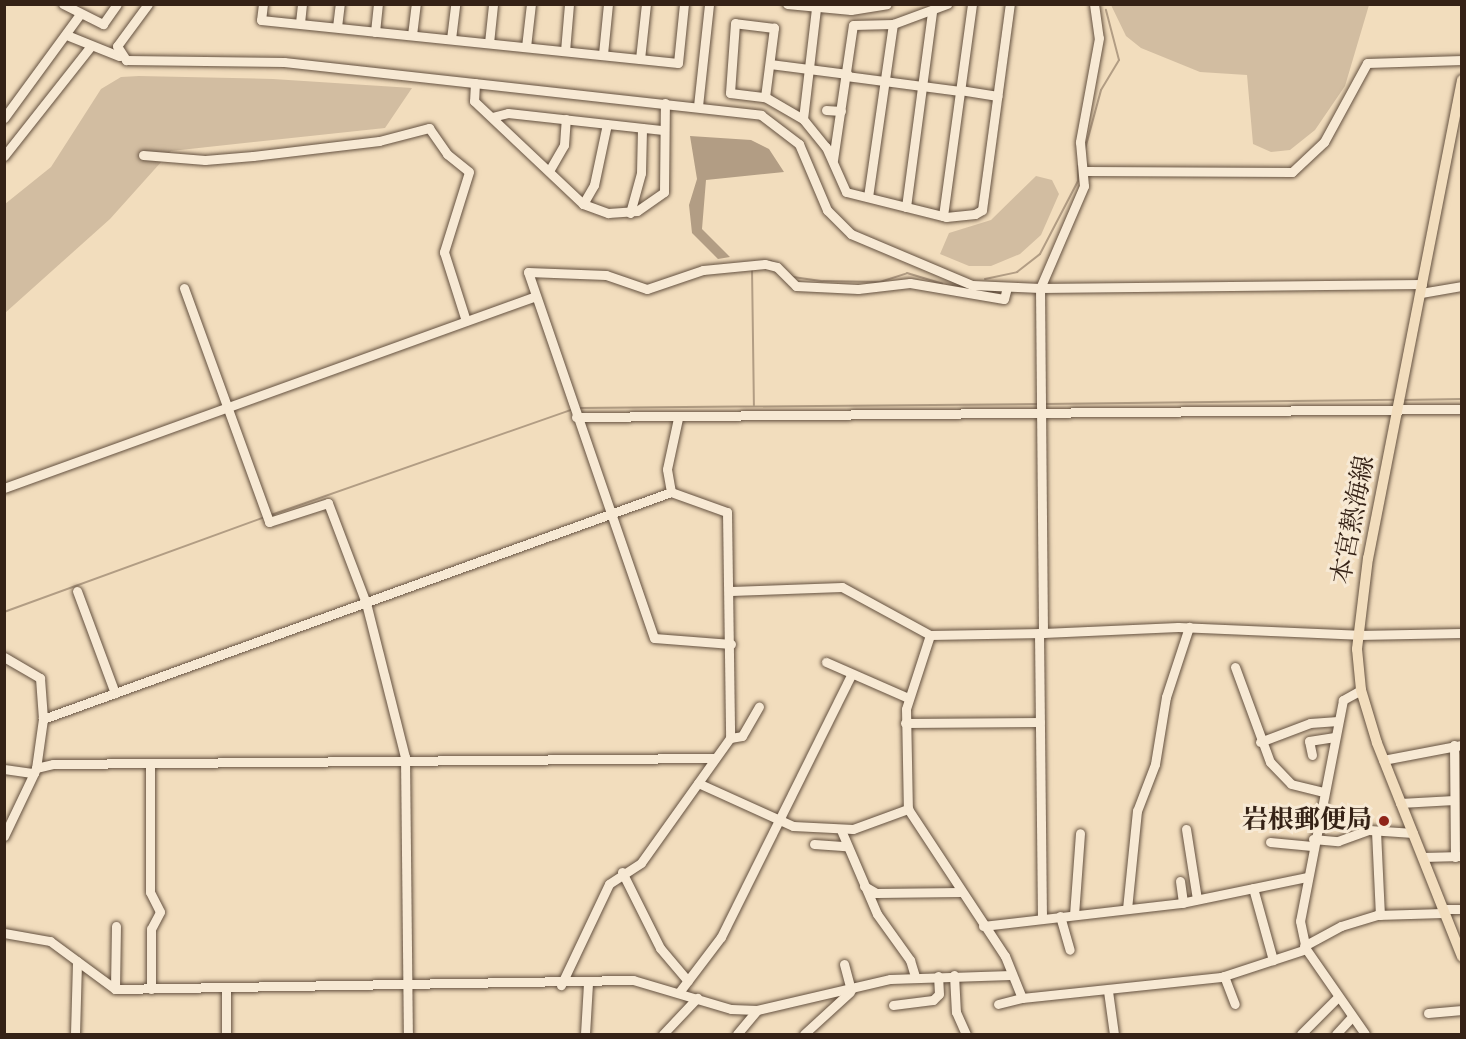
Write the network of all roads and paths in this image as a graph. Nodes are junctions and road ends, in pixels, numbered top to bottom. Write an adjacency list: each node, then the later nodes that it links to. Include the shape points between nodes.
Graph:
1 (63, 4): 25 (street)
2 (117, 4): 25 (street, via 103,24)
3 (148, 4): 38 (street, via 118,44)
4 (263, 4): 26 (street, via 261,20)
5 (302, 4): 26 (street)
6 (340, 4): 28 (street)
7 (378, 4): 29 (street)
8 (416, 4): 30 (street)
9 (455, 4): 32 (street)
10 (493, 4): 33 (street)
11 (531, 4): 35 (street)
12 (569, 4): 36 (street)
13 (608, 4): 37 (street)
14 (646, 4): 39 (street)
15 (684, 4): 39 (street, via 678,63)
16 (709, 4): 52 (street)
17 (787, 4): 23 (street)
18 (888, 4): 23 (street, via 854,10)
19 (947, 4): 24 (street)
20 (972, 4): 48 (street)
21 (1010, 4): 49 (street)
22 (1094, 4): 67 (street, via 1099,38 1080,142)
23 (816, 8): 42 (street)
24 (932, 12): 27 (street); 47 (street)
25 (80, 14): 31 (street)
26 (300, 23): 28 (street)
27 (893, 24): 43 (street, via 854,25); 45 (street)
28 (337, 27): 29 (street)
29 (375, 32): 30 (street)
30 (412, 35): 32 (street)
31 (69, 36): 34 (street); 57 (street)
32 (451, 39): 33 (street)
33 (489, 43): 35 (street)
34 (91, 46): 38 (street); 64 (street)
35 (526, 47): 36 (street)
36 (564, 51): 37 (street)
37 (603, 54): 39 (street)
38 (119, 56): 46 (street, via 168,64 284,62)
39 (640, 59)
40 (1461, 60): 67 (street, via 1367,63 1324,141 1305,162 1284,174)
41 (770, 64): 42 (street); 50 (street); 50 (street, via 774,28 735,23 730,93)
42 (809, 69): 43 (street); 59 (street)
43 (846, 75): 45 (street); 55 (street)
44 (1461, 80): 54 (main road, 本宮熱海線)
45 (885, 81): 47 (street); 68 (street)
46 (475, 83): 51 (street); 56 (street, via 474,101)
47 (922, 86): 48 (street); 70 (street)
48 (960, 91): 49 (street); 72 (street)
49 (998, 96): 72 (street, via 982,210)
50 (765, 97): 59 (street)
51 (665, 103): 52 (street); 62 (street)
52 (698, 106): 73 (street, via 753,112 783,128 808,158 830,214 851,234 955,280)
53 (826, 110): 55 (street)
54 (1459, 110): 77 (main road, 本宮熱海線)
55 (841, 111): 65 (street)
56 (492, 117): 58 (street, via 508,113); 66 (street)
57 (4, 118)
58 (566, 119): 60 (street); 66 (street, via 564,145)
59 (803, 119): 65 (street)
60 (607, 124): 61 (street); 69 (street, via 594,185)
61 (642, 128): 62 (street); 71 (street, via 641,173)
62 (663, 130): 71 (street, via 664,192 652,206)
63 (143, 155): 79 (street, via 205,160 253,156 379,141 429,128 447,154 469,172 444,252)
64 (4, 156)
65 (832, 160): 68 (street, via 846,192)
66 (549, 171): 69 (street)
67 (1086, 171): 76 (street, via 1084,186)
68 (868, 197): 70 (street)
69 (584, 204): 71 (street, via 608,213)
70 (906, 207): 72 (street)
71 (630, 213)
72 (943, 216)
73 (1007, 286): 76 (street); 78 (street, via 1004,299 910,283 813,288 793,286 777,267 758,264 667,278 647,289 606,275 581,278 532,270 526,274)
74 (1461, 286): 77 (street)
75 (184, 288): 80 (street)
76 (1040, 288): 77 (street); 84 (street)
77 (1422, 288): 81 (main road, 本宮熱海線)
78 (533, 297): 79 (street); 83 (street)
79 (466, 321): 80 (street)
80 (228, 408): 86 (street); 91 (street, via 267,516 328,503)
81 (1398, 409): 82 (street); 84 (street); 96 (main road, 本宮熱海線)
82 (1461, 409)
83 (574, 411): 85 (street); 88 (street)
84 (1042, 411): 85 (street); 93 (street)
85 (678, 418): 87 (street, via 667,469)
86 (4, 488)
87 (671, 492): 88 (street); 90 (street, via 729,516)
88 (611, 516): 91 (street); 97 (street, via 657,642)
89 (77, 591): 103 (street)
90 (731, 591): 95 (street, via 842,587); 97 (street)
91 (366, 603): 103 (street); 117 (street)
92 (1189, 627): 93 (street); 96 (street); 147 (street, via 1166,697 1155,764 1137,811)
93 (1041, 633): 95 (street); 108 (street)
94 (1461, 633): 96 (street)
95 (930, 635): 104 (street)
96 (1358, 635): 102 (main road, 本宮熱海線)
97 (731, 644): 111 (street)
98 (4, 657): 106 (street, via 39,676)
99 (826, 662): 101 (street)
100 (1235, 667): 112 (street)
101 (851, 675): 104 (street); 126 (street)
102 (1361, 690): 107 (street, via 1344,697); 116 (main road, 本宮熱海線)
103 (115, 693): 106 (street)
104 (908, 698): 109 (street)
105 (759, 707): 111 (street, via 742,736)
106 (43, 719): 120 (street)
107 (1338, 721): 110 (street); 112 (street, via 1310,723)
108 (1040, 722): 109 (street); 153 (street)
109 (905, 723): 125 (street)
110 (1335, 737): 114 (street, via 1309,741); 122 (street)
111 (730, 738): 115 (street)
112 (1260, 742): 122 (street, via 1291,784)
113 (1458, 745): 116 (street); 123 (street)
114 (1312, 755)
115 (715, 758): 117 (street); 121 (street)
116 (1383, 760): 124 (main road, 本宮熱海線)
117 (405, 763): 118 (street); 171 (street)
118 (150, 764): 120 (street); 174 (street, via 150,892 160,912 151,929)
119 (5, 769): 120 (street)
120 (35, 771): 132 (street)
121 (698, 783): 126 (street); 139 (street, via 641,863)
122 (1324, 792): 134 (street)
123 (1454, 800): 124 (street); 137 (street)
124 (1400, 803): 131 (main road, 本宮熱海線)
125 (908, 810): 128 (street); 144 (street)
126 (779, 823): 128 (street); 168 (street, via 721,937)
127 (1186, 829): 145 (street)
128 (841, 830): 136 (street)
129 (1376, 831): 131 (street); 134 (street, via 1338,841); 151 (street)
130 (1080, 833): 150 (street)
131 (1413, 833): 138 (main road, 本宮熱海線)
132 (4, 836)
133 (1270, 842): 134 (street)
134 (1313, 842): 140 (street)
135 (814, 844): 136 (street)
136 (846, 846): 142 (street)
137 (1458, 856): 138 (street)
138 (1422, 857): 149 (main road, 本宮熱海線)
139 (622, 872): 168 (street, via 660,948); 170 (street, via 603,895)
140 (1306, 878): 143 (street); 157 (street, via 1300,921)
141 (1180, 881): 146 (street)
142 (863, 885): 144 (street, via 876,893); 166 (street)
143 (1253, 888): 145 (street); 160 (street)
144 (961, 892): 155 (street)
145 (1197, 899): 146 (street)
146 (1183, 903): 147 (street)
147 (1127, 909): 150 (street)
148 (1461, 909): 149 (street)
149 (1443, 911): 151 (street); 159 (main road, 本宮熱海線)
150 (1074, 915): 152 (street)
151 (1380, 915): 157 (street, via 1341,926)
152 (1060, 916): 153 (street); 158 (street)
153 (1042, 918): 155 (street)
154 (116, 926): 173 (street)
155 (983, 926): 165 (street, via 1005,956)
156 (4, 933): 161 (street, via 39,936)
157 (1305, 948): 160 (street); 180 (street)
158 (1070, 950)
159 (1461, 957)
160 (1273, 960): 167 (street)
161 (77, 961): 173 (street); 188 (street)
162 (844, 964): 176 (street)
163 (938, 975): 164 (street); 166 (street); 183 (street, via 940,988 933,1000)
164 (954, 975): 165 (street); 195 (street, via 956,1012)
165 (1011, 975): 179 (street)
166 (915, 976): 176 (street)
167 (1224, 976): 177 (street); 182 (street)
168 (688, 981): 175 (street)
169 (588, 983): 170 (street); 175 (street, via 643,981); 191 (street)
170 (561, 985): 171 (street)
171 (407, 987): 172 (street); 190 (street)
172 (226, 988): 174 (street); 189 (street)
173 (115, 989): 174 (street)
174 (151, 989)
175 (680, 991): 178 (street)
176 (850, 991): 184 (street); 194 (street)
177 (1108, 991): 179 (street); 196 (street)
178 (697, 998): 184 (street, via 731,1009); 192 (street)
179 (1022, 998): 181 (street)
180 (1336, 998): 187 (street); 197 (street)
181 (998, 1004)
182 (1235, 1004)
183 (893, 1005)
184 (757, 1010): 193 (street)
185 (1461, 1010): 186 (street)
186 (1428, 1013)
187 (1351, 1018): 198 (street); 199 (street)
188 (75, 1035)
189 (226, 1035)
190 (408, 1035)
191 (585, 1035)
192 (663, 1035)
193 (737, 1035)
194 (804, 1035)
195 (966, 1035)
196 (1114, 1035)
197 (1302, 1035)
198 (1336, 1035)
199 (1365, 1035)

